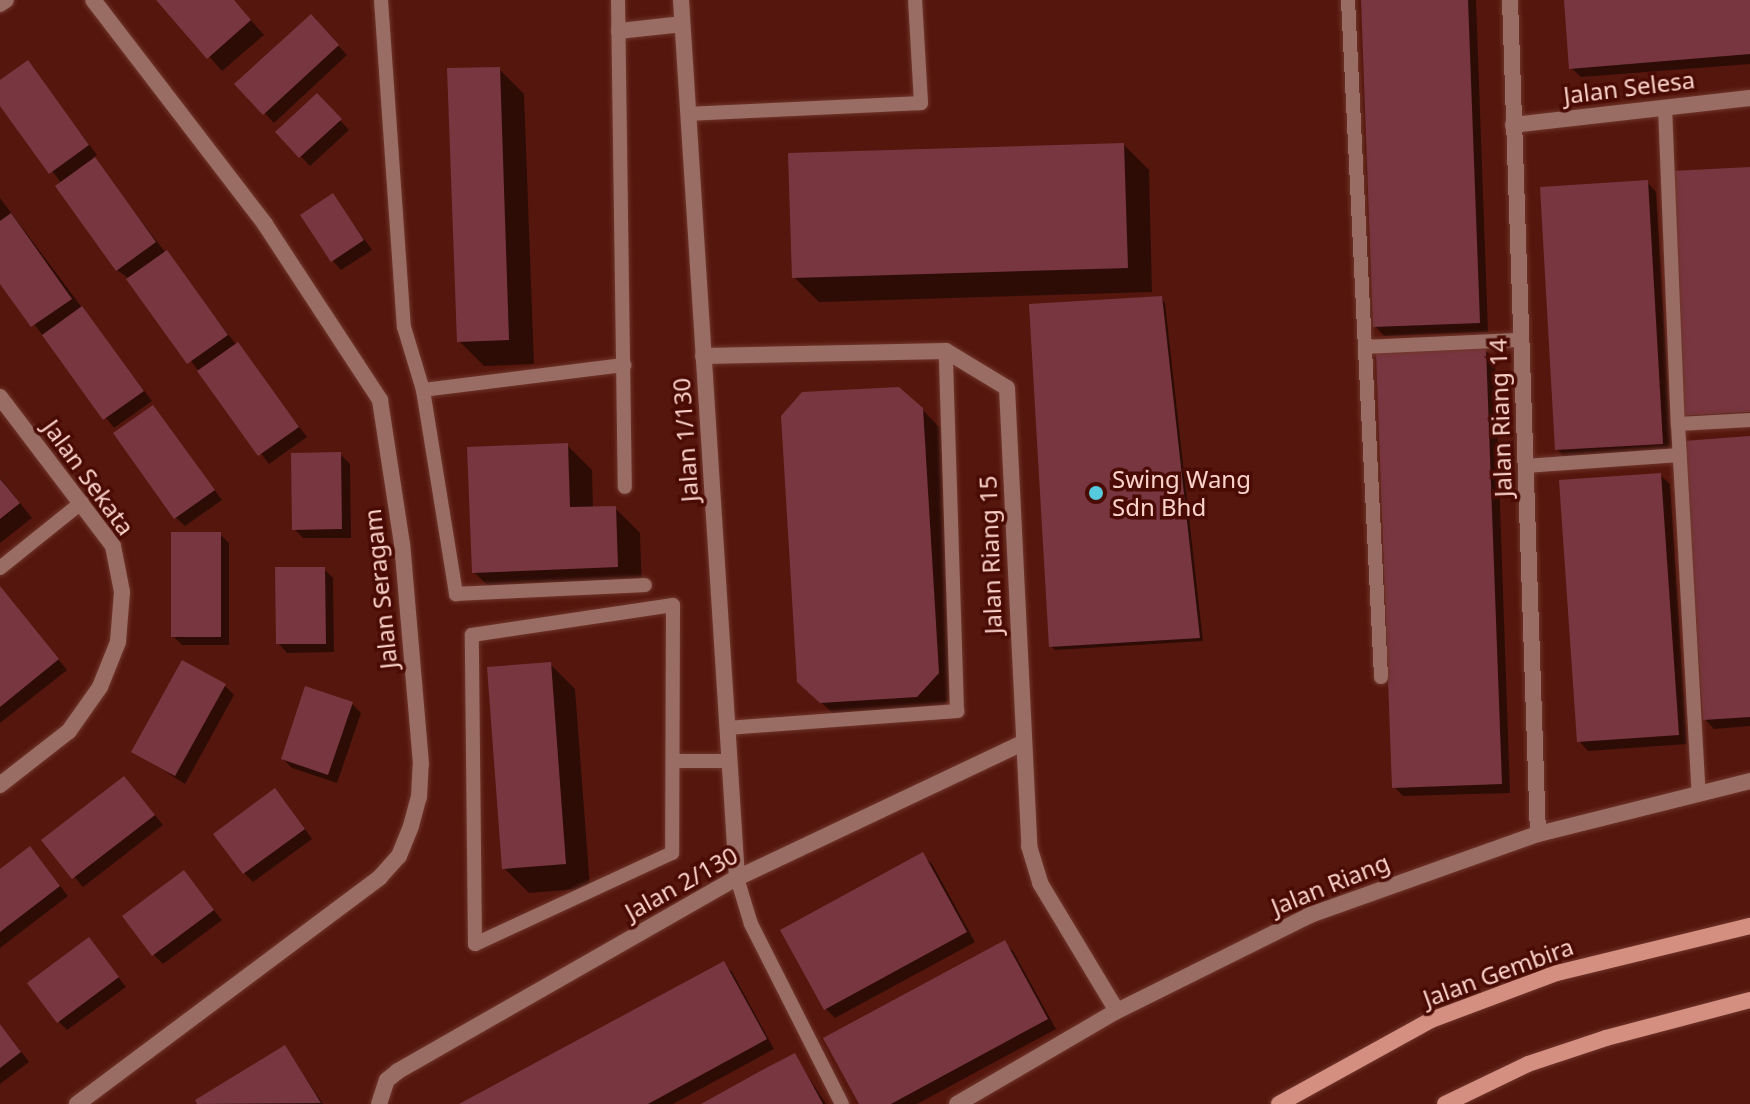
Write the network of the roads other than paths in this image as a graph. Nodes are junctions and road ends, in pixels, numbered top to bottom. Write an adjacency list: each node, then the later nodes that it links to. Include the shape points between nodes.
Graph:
1 (6, 0): 9 (street)
2 (93, 0): 45 (street, Jalan Seragam, via 265,224 380,400 402,544 421,764 411,826 399,856 380,877)
3 (381, 0): 21 (lane, via 404,327)
4 (618, 0): 11 (lane)
5 (681, 0): 10 (street, Jalan 1/130)
6 (915, 0): 14 (lane, via 921,103)
7 (1348, 0): 17 (lane)
8 (1510, 0): 15 (street, Jalan Riang 14)
9 (0, 4)
10 (682, 24): 11 (street); 14 (street, Jalan 1/130)
11 (619, 31): 20 (lane)
12 (1750, 98): 13 (street, Jalan Selesa)
13 (1665, 107): 15 (street, Jalan Selesa); 24 (lane)
14 (688, 114): 19 (street, Jalan 1/130)
15 (1513, 125): 16 (street, Jalan Riang 14)
16 (1521, 340): 17 (lane); 26 (street, Jalan Riang 14)
17 (1365, 347): 31 (lane)
18 (946, 351): 19 (street); 32 (lane, via 957,711); 33 (street, Jalan Riang 15, via 1007,388)
19 (703, 356): 32 (street, Jalan 1/130)
20 (624, 365): 21 (lane); 27 (lane)
21 (423, 390): 30 (lane, via 456,594)
22 (0, 397): 28 (street, Jalan Sekata)
23 (1750, 420): 24 (lane)
24 (1678, 424): 25 (lane)
25 (1680, 455): 26 (lane); 38 (lane)
26 (1525, 466): 39 (street, Jalan Riang 14)
27 (625, 487)
28 (82, 502): 29 (lane); 37 (street, Jalan Sekata, via 113,546 122,592 118,642 100,687 69,731)
29 (0, 568)
30 (645, 585)
31 (1381, 677)
32 (727, 728): 35 (street, Jalan 1/130)
33 (1023, 743): 40 (street, Jalan 2/130); 43 (street, Jalan Riang 15, via 1033,866)
34 (675, 761): 34 (lane, via 673,605 472,635 475,944 672,853); 35 (lane)
35 (729, 761): 40 (street, Jalan 1/130)
36 (1750, 781): 38 (street, Jalan Riang)
37 (0, 785)
38 (1699, 794): 39 (street, Jalan Riang)
39 (1538, 834): 43 (street, Jalan Riang, via 1310,915)
40 (737, 878): 44 (street, Jalan 2/130, via 398,1071); 46 (lane, via 751,924)
41 (1750, 926): 48 (main road, Jalan Gembira, via 1557,973 1431,1020)
42 (1750, 1000): 49 (main road, via 1528,1064)
43 (1117, 1011): 47 (street, Jalan Riang)
44 (380, 1098)
45 (77, 1104)
46 (842, 1104)
47 (957, 1104)
48 (1279, 1104)
49 (1445, 1104)

